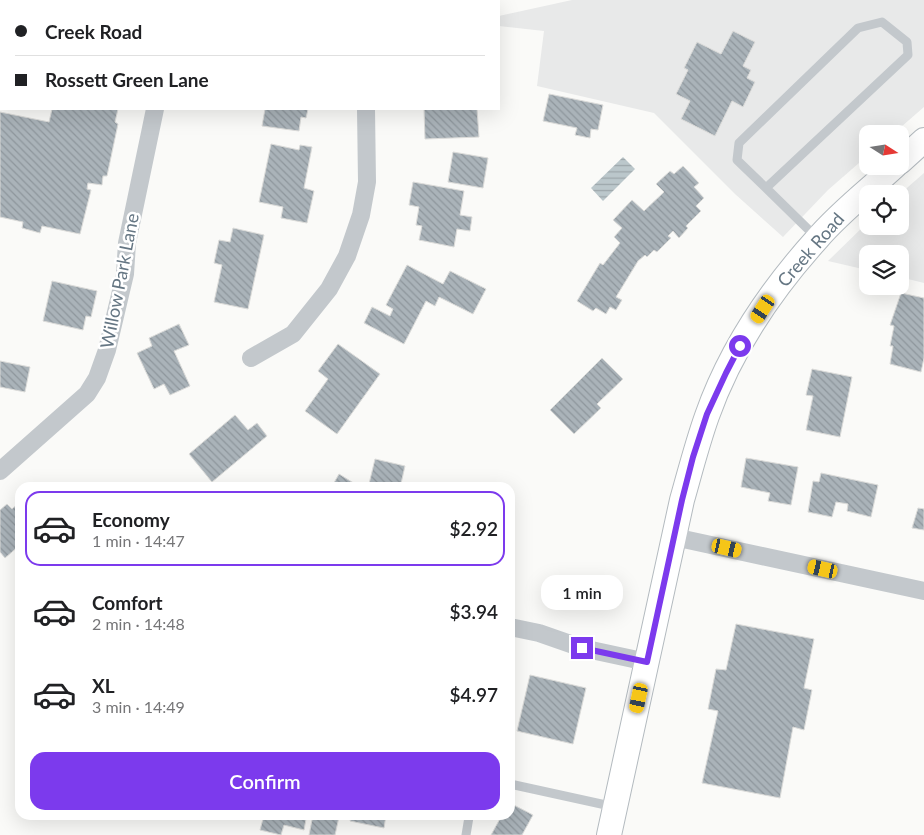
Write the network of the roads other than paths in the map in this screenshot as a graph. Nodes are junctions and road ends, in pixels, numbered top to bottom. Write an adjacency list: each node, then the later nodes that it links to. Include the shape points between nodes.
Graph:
1 (155, 110): 9 (street, Willow Park Lane, via 127,243 125,274 98,378 87,394)
2 (366, 110): 8 (street, via 367,182 361,215 347,256 329,288 293,334)
3 (924, 140): 4 (street)
4 (909, 154)
5 (885, 175): 7 (street, Creek Road)
6 (766, 188): 6 (lane, via 908,55 907,42 882,22 858,28 740,143 737,160); 7 (lane)
7 (817, 238): 10 (street, Creek Road, via 747,332 726,373 707,414 693,457)
8 (251, 358)
9 (0, 471)
10 (674, 537): 11 (street); 13 (street, Creek Road)
11 (924, 591)
12 (515, 628): 13 (street, via 582,648)
13 (647, 662): 15 (street, Creek Road)
14 (515, 785): 15 (lane)
15 (615, 807): 18 (street, Creek Road)
16 (468, 820): 17 (lane)
17 (466, 835)
18 (609, 835)

